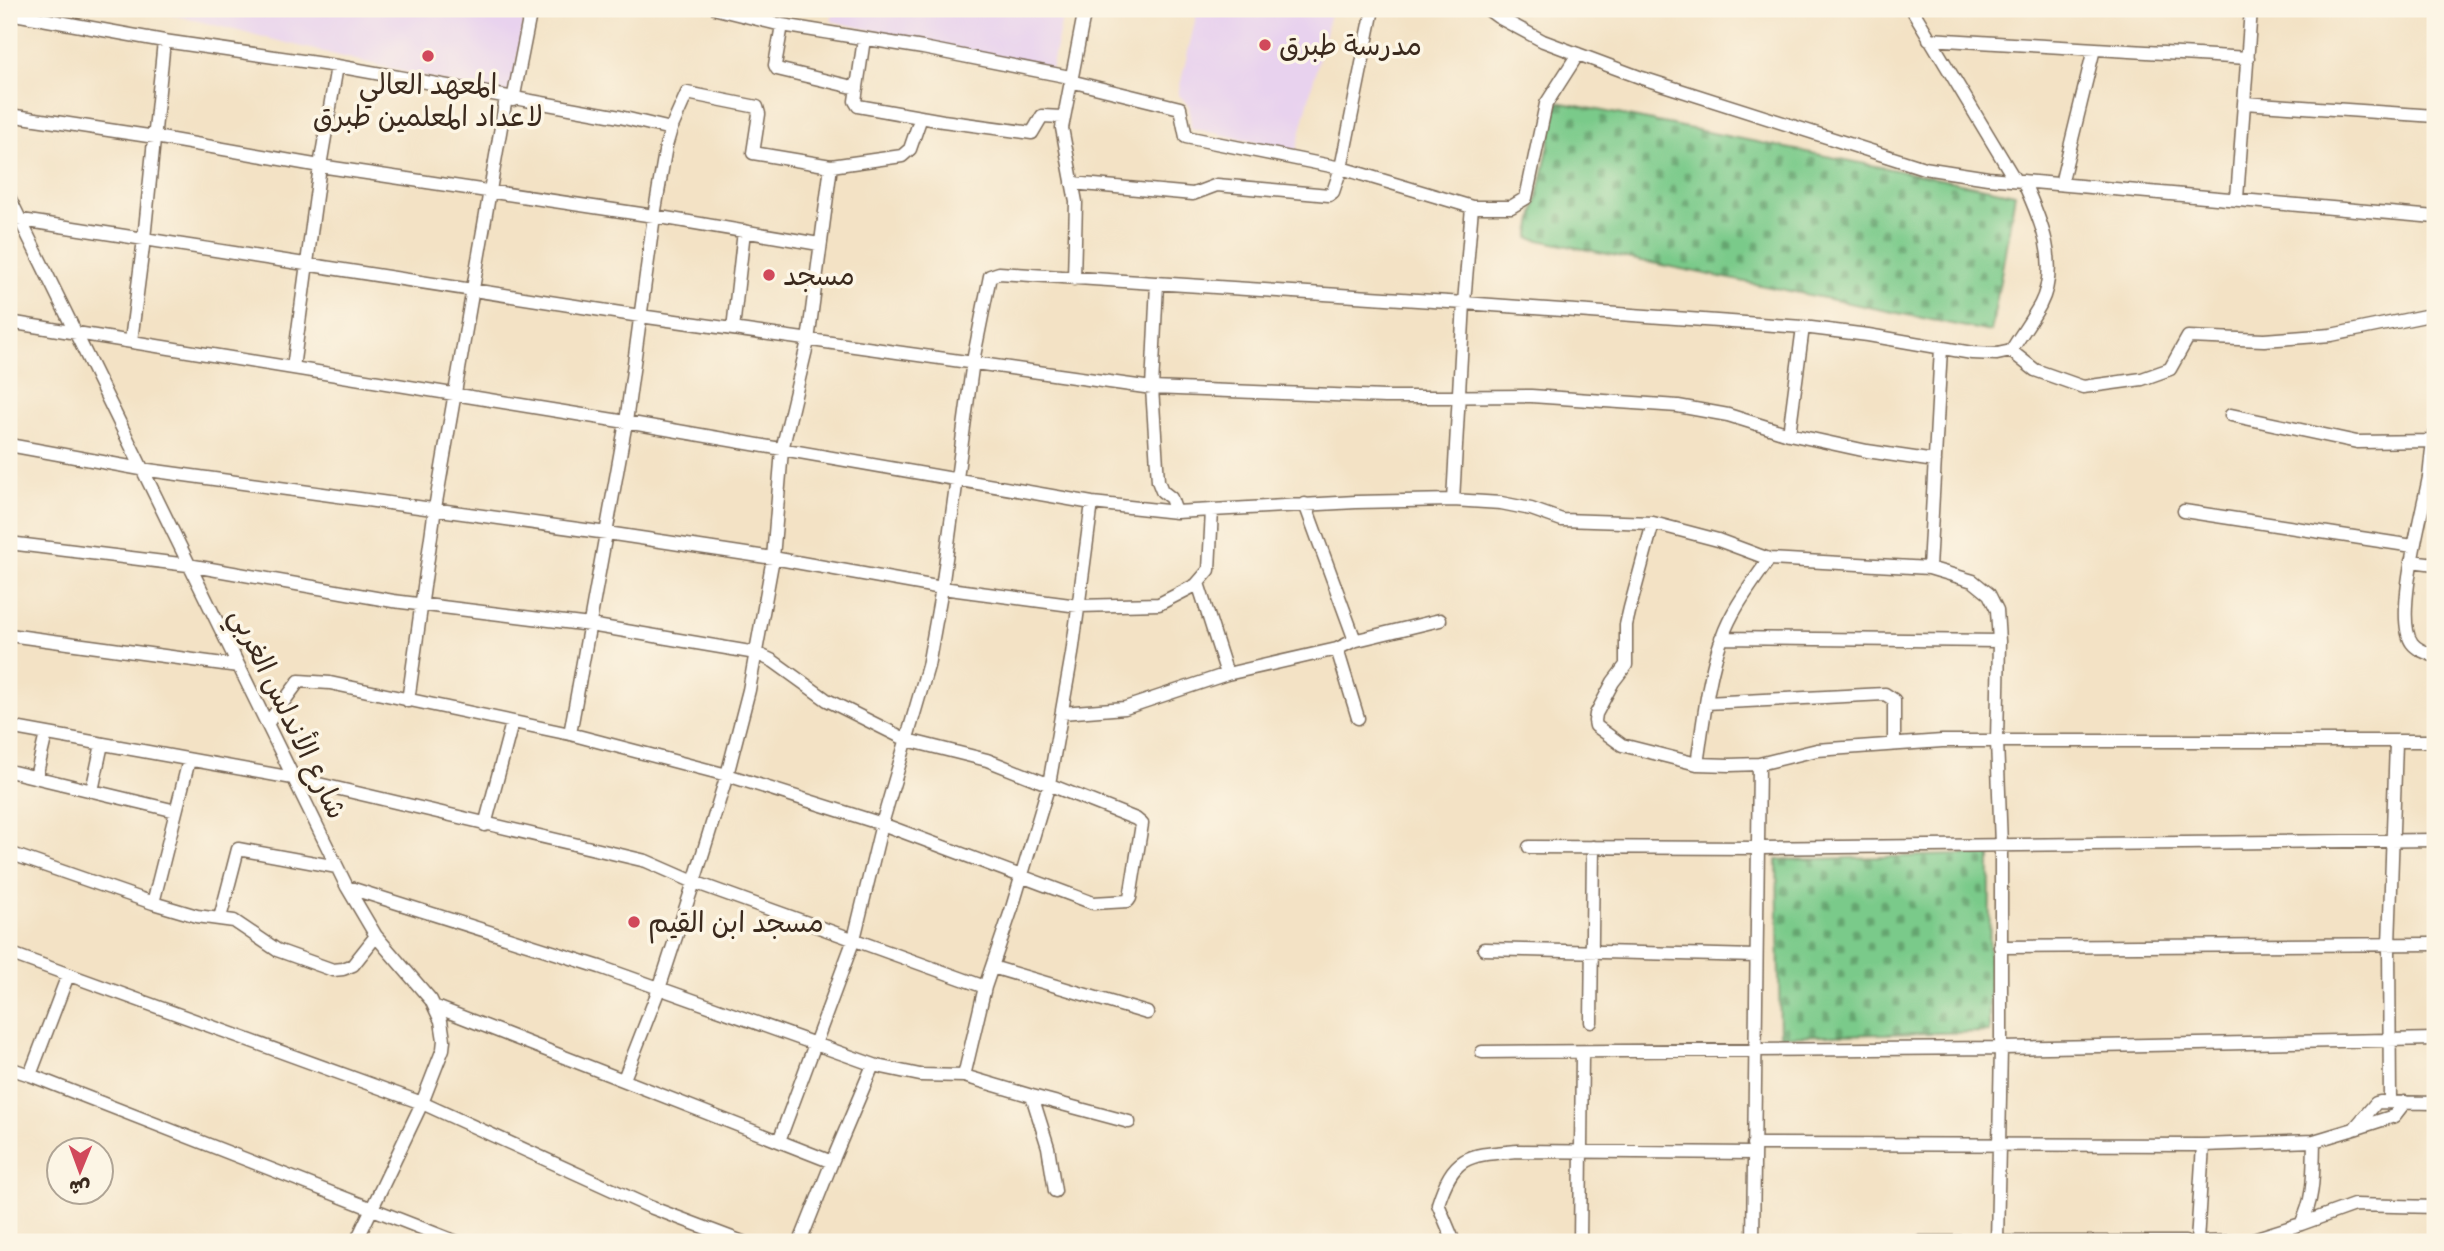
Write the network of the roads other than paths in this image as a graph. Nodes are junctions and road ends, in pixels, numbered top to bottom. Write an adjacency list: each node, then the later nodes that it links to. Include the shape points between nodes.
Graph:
1 (531, 9): 19 (street)
2 (717, 9): 9 (street)
3 (1085, 9): 17 (street)
4 (1373, 9): 29 (street)
5 (1487, 9): 14 (street, via 1543,41)
6 (1912, 9): 11 (street)
7 (2251, 9): 15 (street)
8 (9, 13): 12 (street)
9 (782, 25): 10 (street); 18 (street, via 777,69)
10 (864, 39): 17 (street); 18 (street)
11 (1930, 39): 13 (street); 30 (street)
12 (164, 41): 16 (street); 26 (street)
13 (2094, 49): 15 (street); 32 (street)
14 (1578, 54): 30 (street, via 1924,168); 36 (street, via 1546,104 1526,198 1511,207)
15 (2248, 58): 20 (street)
16 (337, 66): 19 (street); 27 (street)
17 (1070, 79): 24 (street); 29 (street, via 1180,108 1186,137)
18 (857, 88): 23 (street, via 858,106)
19 (510, 99): 25 (street); 33 (street)
20 (2244, 103): 22 (street); 35 (street)
21 (9, 115): 26 (street)
22 (2435, 116)
23 (921, 117): 24 (street, via 1032,133 1042,116); 28 (street, via 910,149 902,156)
24 (1062, 117): 31 (street)
25 (671, 129): 28 (street, via 687,93 757,107 754,153); 37 (street)
26 (155, 137): 27 (street); 41 (street)
27 (320, 166): 33 (street); 43 (street)
28 (831, 166): 42 (street)
29 (1341, 168): 31 (street, via 1329,195 1217,185 1193,194); 36 (street)
30 (2019, 181): 32 (street); 57 (street, via 2047,246 2048,276 2041,303)
31 (1072, 183): 44 (street, via 1076,202)
32 (2061, 184): 35 (street)
33 (491, 192): 37 (street); 46 (street)
34 (9, 197): 39 (street, شارع الأندلس الغربي)
35 (2237, 198): 38 (street)
36 (1472, 207): 47 (street)
37 (654, 216): 40 (street); 49 (street)
38 (2435, 217)
39 (14, 219): 41 (street); 53 (street, شارع الأندلس الغربي)
40 (744, 231): 42 (street); 52 (street)
41 (144, 239): 43 (street); 54 (street)
42 (819, 244): 55 (street)
43 (306, 265): 46 (street); 59 (street)
44 (1074, 279): 45 (street); 58 (street, via 990,276)
45 (1157, 283): 47 (street); 60 (street)
46 (473, 289): 49 (street); 61 (street)
47 (1464, 303): 51 (street); 62 (street)
48 (2435, 314): 57 (street, via 2332,335 2264,340 2188,337 2170,369 2142,379 2083,387 2035,370)
49 (640, 316): 52 (street); 64 (street)
50 (9, 322): 53 (street)
51 (1803, 327): 56 (street); 65 (street)
52 (733, 329): 55 (street)
53 (74, 331): 54 (street); 70 (street, شارع الأندلس الغربي)
54 (131, 341): 59 (street)
55 (808, 341): 58 (street); 68 (street)
56 (1941, 348): 57 (street, via 1972,353); 69 (street)
57 (2011, 351)
58 (973, 362): 60 (street); 71 (street)
59 (293, 369): 61 (street)
60 (1153, 388): 62 (street); 78 (street, via 1158,481)
61 (454, 395): 64 (street); 75 (street)
62 (1458, 398): 65 (street, via 1531,396 1678,406 1728,415); 72 (street)
63 (2231, 415): 66 (street, via 2357,442)
64 (626, 422): 68 (street); 80 (street)
65 (1789, 434): 69 (street)
66 (2434, 438): 82 (street)
67 (9, 445): 70 (street)
68 (782, 450): 71 (street); 83 (street)
69 (1935, 461): 88 (street)
70 (141, 469): 75 (street); 87 (street, شارع الأندلس الغربي)
71 (958, 480): 73 (street); 90 (street)
72 (1453, 500): 74 (street); 79 (street, via 1501,503 1562,520)
73 (1093, 503): 78 (street); 92 (street)
74 (1305, 504): 76 (street); 97 (street)
75 (435, 508): 80 (street); 91 (street)
76 (1212, 510): 78 (street); 89 (street, via 1209,570)
77 (2184, 511): 82 (street)
78 (1176, 512)
79 (1653, 523): 84 (street); 120 (street, via 1626,625 1626,665 1595,721 1622,745)
80 (607, 533): 83 (street); 94 (street)
81 (9, 543): 87 (street)
82 (2413, 546): 85 (street)
83 (773, 558): 90 (street); 100 (street)
84 (1769, 559): 88 (street); 96 (street)
85 (2411, 561): 86 (street); 101 (street, via 2406,629 2412,643)
86 (2435, 564)
87 (188, 565): 91 (street); 102 (street, شارع الأندلس الغربي)
88 (1929, 568): 98 (street, via 1973,581 1989,594 1997,610)
89 (1198, 583): 92 (street, via 1159,604); 103 (street)
90 (942, 588): 92 (street); 113 (street, via 928,666)
91 (422, 604): 94 (street); 104 (street)
92 (1078, 606): 106 (street)
93 (1440, 620): 97 (street)
94 (590, 625): 100 (street); 112 (street)
95 (9, 635): 102 (street)
96 (1721, 638): 98 (street); 105 (street)
97 (1353, 641): 99 (street)
98 (1999, 641): 114 (street)
99 (1337, 649): 103 (street); 107 (street)
100 (756, 653): 113 (street, via 827,701); 123 (street)
101 (2435, 656)
102 (238, 666): 109 (street, شارع الأندلس الغربي)
103 (1227, 674): 106 (street, via 1125,708)
104 (408, 701): 108 (street); 109 (street, via 305,680 295,684)
105 (1706, 703): 118 (street, via 1885,694 1894,700); 120 (street)
106 (1062, 713): 126 (street)
107 (1358, 718)
108 (512, 723): 112 (street); 130 (street)
109 (267, 724): 125 (street, شارع الأندلس الغربي)
110 (9, 727): 111 (street)
111 (46, 734): 117 (street); 124 (street)
112 (570, 734): 123 (street)
113 (907, 740): 126 (street, via 987,760); 129 (street)
114 (1997, 741): 116 (street); 118 (street); 133 (street)
115 (2435, 741): 116 (street)
116 (2396, 743): 131 (street)
117 (102, 744): 119 (street); 127 (street)
118 (1894, 744): 121 (street, via 1817,750)
119 (189, 760): 125 (street); 128 (street)
120 (1697, 764): 121 (street)
121 (1759, 764): 136 (street)
122 (9, 771): 124 (street)
123 (727, 775): 129 (street); 140 (street)
124 (36, 777): 127 (street)
125 (293, 778): 130 (street); 138 (street, شارع الأندلس الغربي)
126 (1049, 784): 139 (street); 139 (street, via 1142,822 1130,898 1093,903)
127 (92, 791): 128 (street)
128 (176, 811): 142 (street)
129 (882, 824): 139 (street); 145 (street)
130 (485, 825): 140 (street, via 646,861)
131 (2392, 839): 132 (street); 133 (street); 147 (street)
132 (2435, 840)
133 (2001, 845): 136 (street); 148 (street)
134 (1529, 847): 135 (street)
135 (1594, 847): 136 (street); 150 (street)
136 (1759, 848): 152 (street)
137 (9, 853): 142 (street)
138 (337, 867): 141 (street, شارع الأندلس الغربي); 143 (street, via 238,849)
139 (1021, 877): 153 (street)
140 (694, 882): 145 (street); 156 (street)
141 (347, 887): 144 (street, شارع الأندلس الغربي); 156 (street)
142 (153, 903): 143 (street)
143 (220, 918): 144 (street, via 234,921 276,950 333,970 353,965)
144 (376, 936): 157 (street, شارع الأندلس الغربي)
145 (854, 939): 155 (street); 162 (street)
146 (2435, 944): 147 (street)
147 (2389, 945): 148 (street); 160 (street)
148 (2000, 947): 163 (street)
149 (1484, 949): 150 (street)
150 (1593, 951): 152 (street); 159 (street)
151 (9, 954): 154 (street)
152 (1756, 956): 164 (street)
153 (992, 967): 155 (street); 158 (street)
154 (68, 975): 169 (street); 176 (street)
155 (985, 987): 170 (street)
156 (659, 989): 162 (street); 171 (street)
157 (434, 1006): 171 (street); 176 (street, شارع الأندلس الغربي, via 444,1032 443,1049)
158 (1147, 1013)
159 (1591, 1022)
160 (2391, 1039): 161 (street); 163 (street); 173 (street)
161 (2435, 1039)
162 (816, 1043): 167 (street); 179 (street)
163 (2001, 1048): 164 (street); 181 (street)
164 (1755, 1049): 166 (street); 183 (street)
165 (1482, 1052): 166 (street)
166 (1582, 1053): 184 (street)
167 (873, 1065): 170 (street, via 920,1075); 185 (street)
168 (9, 1068): 169 (street)
169 (30, 1075): 188 (street)
170 (964, 1076): 172 (street)
171 (624, 1079): 179 (street)
172 (1032, 1096): 177 (street); 186 (street, via 1048,1147)
173 (2390, 1102): 174 (street); 178 (street, via 2376,1103)
174 (2405, 1102): 175 (street); 178 (street, via 2394,1116)
175 (2435, 1102)
176 (422, 1103): 188 (street, شارع الأندلس الغربي); 190 (street)
177 (1129, 1122)
178 (2354, 1129): 180 (street)
179 (779, 1141): 185 (street)
180 (2314, 1141): 182 (street); 189 (street, via 2310,1207)
181 (1998, 1144): 182 (street); 183 (street); 200 (street)
182 (2203, 1145): 203 (street)
183 (1753, 1149): 184 (street); 198 (street)
184 (1581, 1152): 196 (street, via 1518,1151 1464,1158 1453,1170 1438,1204); 197 (street)
185 (832, 1162): 195 (street)
186 (1055, 1191)
187 (2435, 1207): 189 (street, via 2354,1205)
188 (372, 1209): 192 (street, شارع الأندلس الغربي); 193 (street)
189 (2301, 1224): 191 (street)
190 (711, 1237): 194 (street)
191 (2258, 1238): 204 (street); 205 (street)
192 (356, 1242)
193 (457, 1242)
194 (743, 1242)
195 (800, 1242)
196 (1454, 1242)
197 (1580, 1242)
198 (1753, 1242)
199 (1920, 1242): 200 (street)
200 (1997, 1242): 201 (street)
201 (2150, 1242): 202 (street)
202 (2185, 1242)
203 (2197, 1242)
204 (2203, 1242)
205 (2273, 1242)

